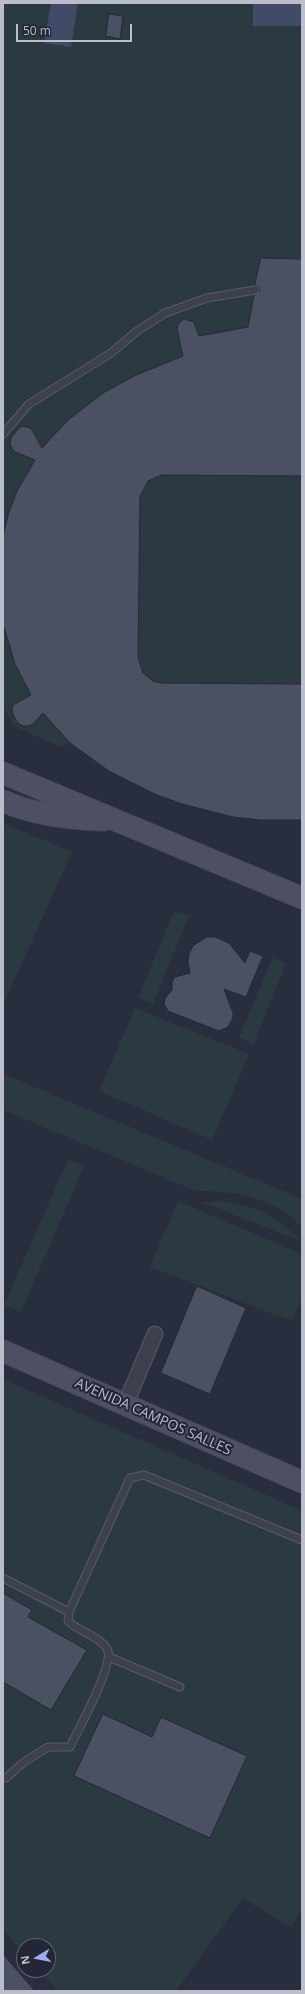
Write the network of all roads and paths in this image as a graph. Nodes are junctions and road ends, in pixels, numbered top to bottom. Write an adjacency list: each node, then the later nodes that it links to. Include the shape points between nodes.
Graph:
1 (255, 290): 2 (lane, via 207,298 165,313 111,353 29,404)
2 (3, 434)
3 (3, 773): 5 (main road)
4 (3, 801): 5 (main road, via 72,819)
5 (117, 820): 6 (main road)
6 (302, 898)
7 (155, 1334): 9 (street)
8 (3, 1351): 9 (main road, AVENIDA CAMPOS SALLES)
9 (125, 1404): 10 (main road, AVENIDA CAMPOS SALLES)
10 (302, 1482)
11 (302, 1540): 13 (lane, via 144,1475 130,1478)
12 (3, 1578): 13 (lane)
13 (69, 1612): 14 (lane, via 68,1621 72,1626 100,1641 107,1648)
14 (109, 1657): 15 (lane); 16 (lane, via 70,1747 48,1747 24,1762)
15 (180, 1687)
16 (6, 1778)

